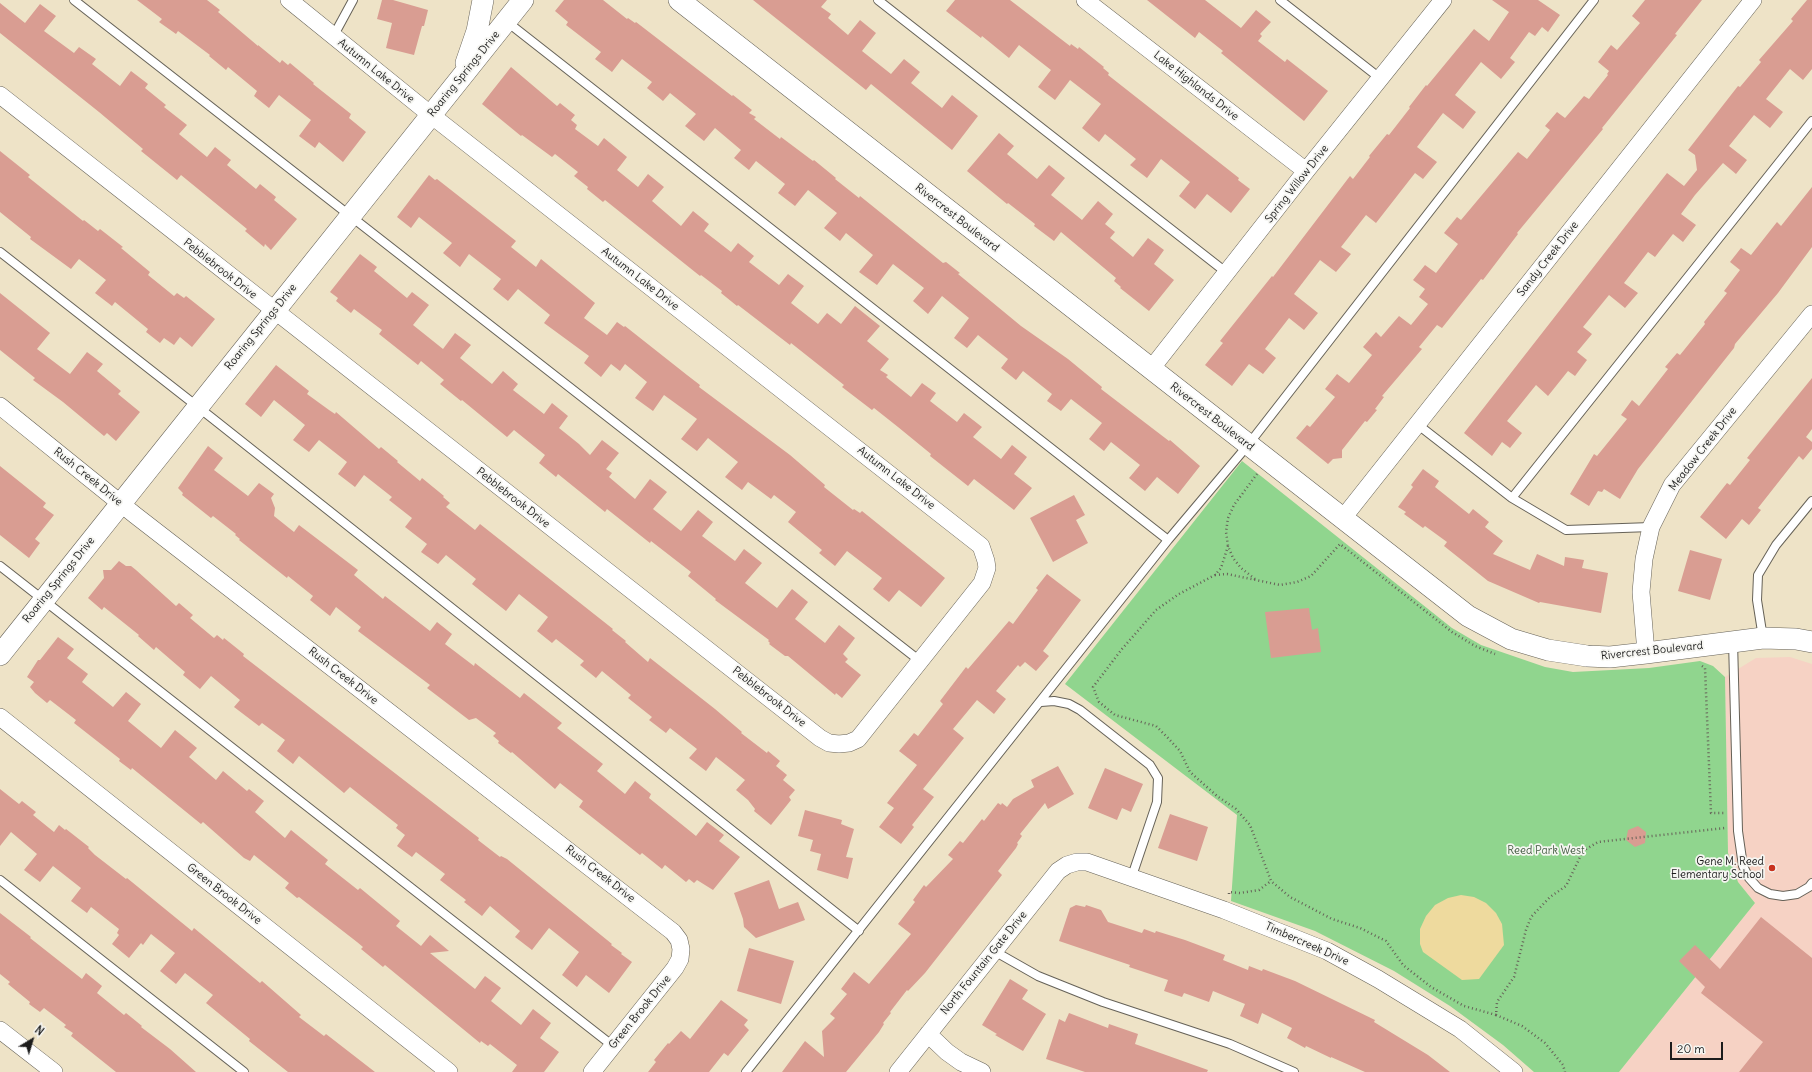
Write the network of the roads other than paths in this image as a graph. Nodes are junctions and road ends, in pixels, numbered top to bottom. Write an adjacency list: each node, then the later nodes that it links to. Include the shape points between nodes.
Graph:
1 (74, 0): 21 (lane)
2 (289, 0): 14 (street, Autumn Lake Drive)
3 (353, 0): 14 (lane)
4 (483, 0): 16 (street, via 477,32)
5 (523, 0): 13 (street, Roaring Springs Drive)
6 (679, 0): 26 (street, Rivercrest Boulevard)
7 (878, 0): 23 (lane)
8 (1085, 0): 20 (street, Lake Highlands Drive)
9 (1280, 0): 15 (lane)
10 (1444, 0): 15 (street, Spring Willow Drive)
11 (1594, 0): 30 (lane)
12 (1753, 0): 29 (street, Sandy Creek Drive)
13 (506, 21): 16 (street, Roaring Springs Drive); 36 (lane)
14 (334, 36): 18 (street, Autumn Lake Drive)
15 (1381, 79): 20 (street, Spring Willow Drive)
16 (459, 81): 18 (street, Roaring Springs Drive)
17 (0, 95): 24 (street, Pebblebrook Drive)
18 (431, 115): 21 (street, Roaring Springs Drive); 37 (street, Autumn Lake Drive, via 975,540 981,546)
19 (1812, 121): 31 (lane)
20 (1306, 172): 23 (street, Spring Willow Drive)
21 (351, 215): 24 (street, Roaring Springs Drive); 45 (lane)
22 (0, 252): 28 (lane)
23 (1227, 273): 26 (street, Spring Willow Drive)
24 (275, 311): 28 (street, Roaring Springs Drive); 45 (street, Pebblebrook Drive, via 829,743 849,743 858,739)
25 (1812, 314): 35 (street, Meadow Creek Drive, via 1672,485)
26 (1152, 370): 30 (street, Rivercrest Boulevard)
27 (0, 406): 33 (street, Rush Creek Drive)
28 (198, 407): 33 (street, Roaring Springs Drive); 52 (lane)
29 (1417, 424): 31 (lane); 34 (street, Sandy Creek Drive)
30 (1242, 451): 34 (street, Rivercrest Boulevard); 36 (lane)
31 (1512, 498): 35 (lane, via 1566,530)
32 (1812, 501): 40 (lane, via 1776,545 1758,575 1757,600)
33 (121, 503): 39 (street, Roaring Springs Drive); 53 (street, Rush Creek Drive, via 673,932 679,940)
34 (1343, 518): 43 (street, Rivercrest Boulevard, via 1468,616 1511,639 1548,650 1587,656 1610,657)
35 (1651, 527): 43 (street, Meadow Creek Drive, via 1644,559 1642,592)
36 (1168, 540): 46 (lane)
37 (986, 560): 45 (street, Pebblebrook Drive, via 987,568 982,583)
38 (0, 566): 39 (lane)
39 (44, 600): 44 (street, Roaring Springs Drive); 57 (lane)
40 (1763, 638): 41 (street, Rivercrest Boulevard); 42 (street, Rivercrest Boulevard)
41 (1732, 641): 43 (street, Rivercrest Boulevard); 51 (lane, via 1738,831 1743,866 1753,883 1770,894 1797,894)
42 (1812, 642)
43 (1646, 653)
44 (0, 654)
45 (920, 661)
46 (1041, 702): 49 (lane, via 1069,704 1080,710 1150,765 1158,778 1157,802); 52 (lane)
47 (0, 717): 60 (street, Green Brook Drive)
48 (1076, 862): 49 (street, Timbercreek Drive, via 1087,862); 54 (street, North Fountain Gate Drive, via 1058,870)
49 (1131, 879): 66 (street, Timbercreek Drive, via 1224,910 1327,951 1460,1030)
50 (0, 880): 59 (lane)
51 (1812, 883)
52 (859, 931): 62 (lane)
53 (681, 949): 57 (street, Green Brook Drive, via 680,959 675,968)
54 (994, 951): 56 (street, North Fountain Gate Drive); 65 (lane, via 1038,976 1103,1002 1230,1044)
55 (0, 1030): 58 (street)
56 (928, 1034): 63 (street, North Fountain Gate Drive); 64 (street, via 961,1062)
57 (613, 1046): 61 (street, Green Brook Drive)
58 (54, 1072)
59 (244, 1072)
60 (449, 1072)
61 (592, 1072)
62 (746, 1072)
63 (898, 1072)
64 (982, 1072)
65 (1294, 1072)
66 (1514, 1072)

